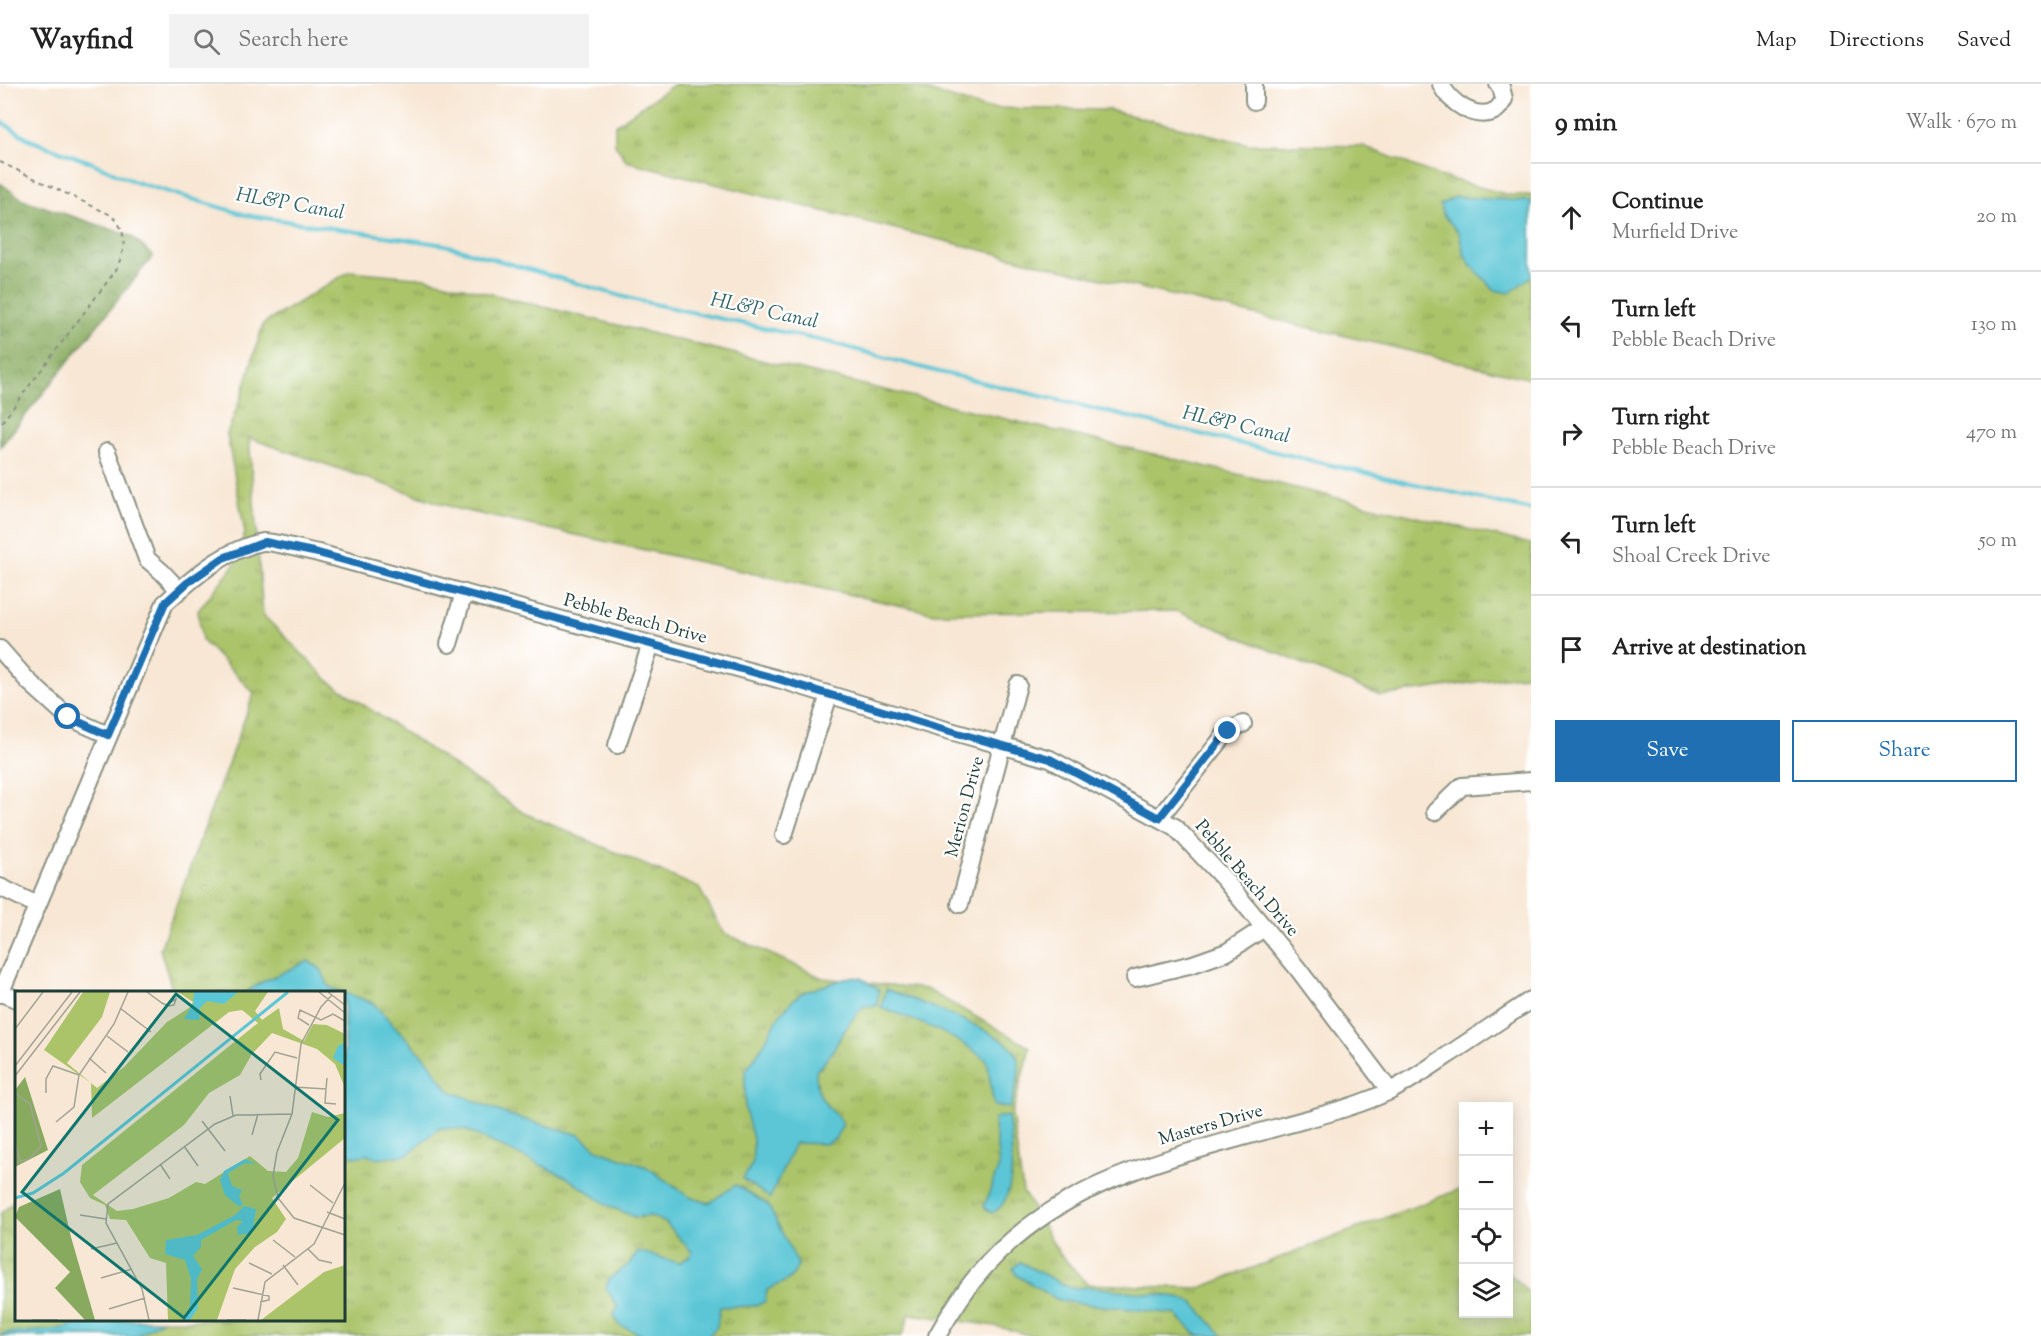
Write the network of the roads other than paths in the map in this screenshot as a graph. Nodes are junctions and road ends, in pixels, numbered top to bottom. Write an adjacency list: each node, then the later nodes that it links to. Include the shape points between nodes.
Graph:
1 (1441, 84): 2 (street, via 1455,103 1488,114 1498,109 1504,99)
2 (1498, 84)
3 (107, 452): 4 (street, via 147,559)
4 (179, 590): 5 (street, Pebble Beach Drive, via 223,558 265,542); 12 (street, Pebble Beach Drive, via 165,603)
5 (464, 593): 6 (street); 7 (street, Pebble Beach Drive)
6 (449, 644)
7 (651, 644): 10 (street, Pebble Beach Drive); 13 (street)
8 (0, 649): 12 (street, via 68,717)
9 (1018, 685): 14 (street, Merion Drive)
10 (829, 695): 14 (street, Pebble Beach Drive); 18 (street)
11 (1244, 724): 17 (street, via 1228,731)
12 (108, 735): 21 (street, Pebble Beach Drive)
13 (617, 745)
14 (1002, 745): 17 (street, Pebble Beach Drive, via 1050,759); 20 (street, Merion Drive)
15 (1531, 781): 16 (street, via 1462,786)
16 (1436, 812)
17 (1159, 818): 22 (street, Pebble Beach Drive, via 1175,827 1200,853)
18 (784, 835)
19 (0, 887): 21 (street)
20 (960, 904)
21 (37, 905): 24 (street, Pebble Beach Drive)
22 (1264, 928): 23 (street, via 1227,952); 27 (street, Pebble Beach Drive)
23 (1136, 978)
24 (0, 993): 25 (street)
25 (15, 999)
26 (1530, 1001): 27 (street, Masters Drive)
27 (1390, 1091): 28 (street, Masters Drive, via 1346,1108 1148,1164 1056,1206 1020,1233 979,1274)
28 (937, 1336)

